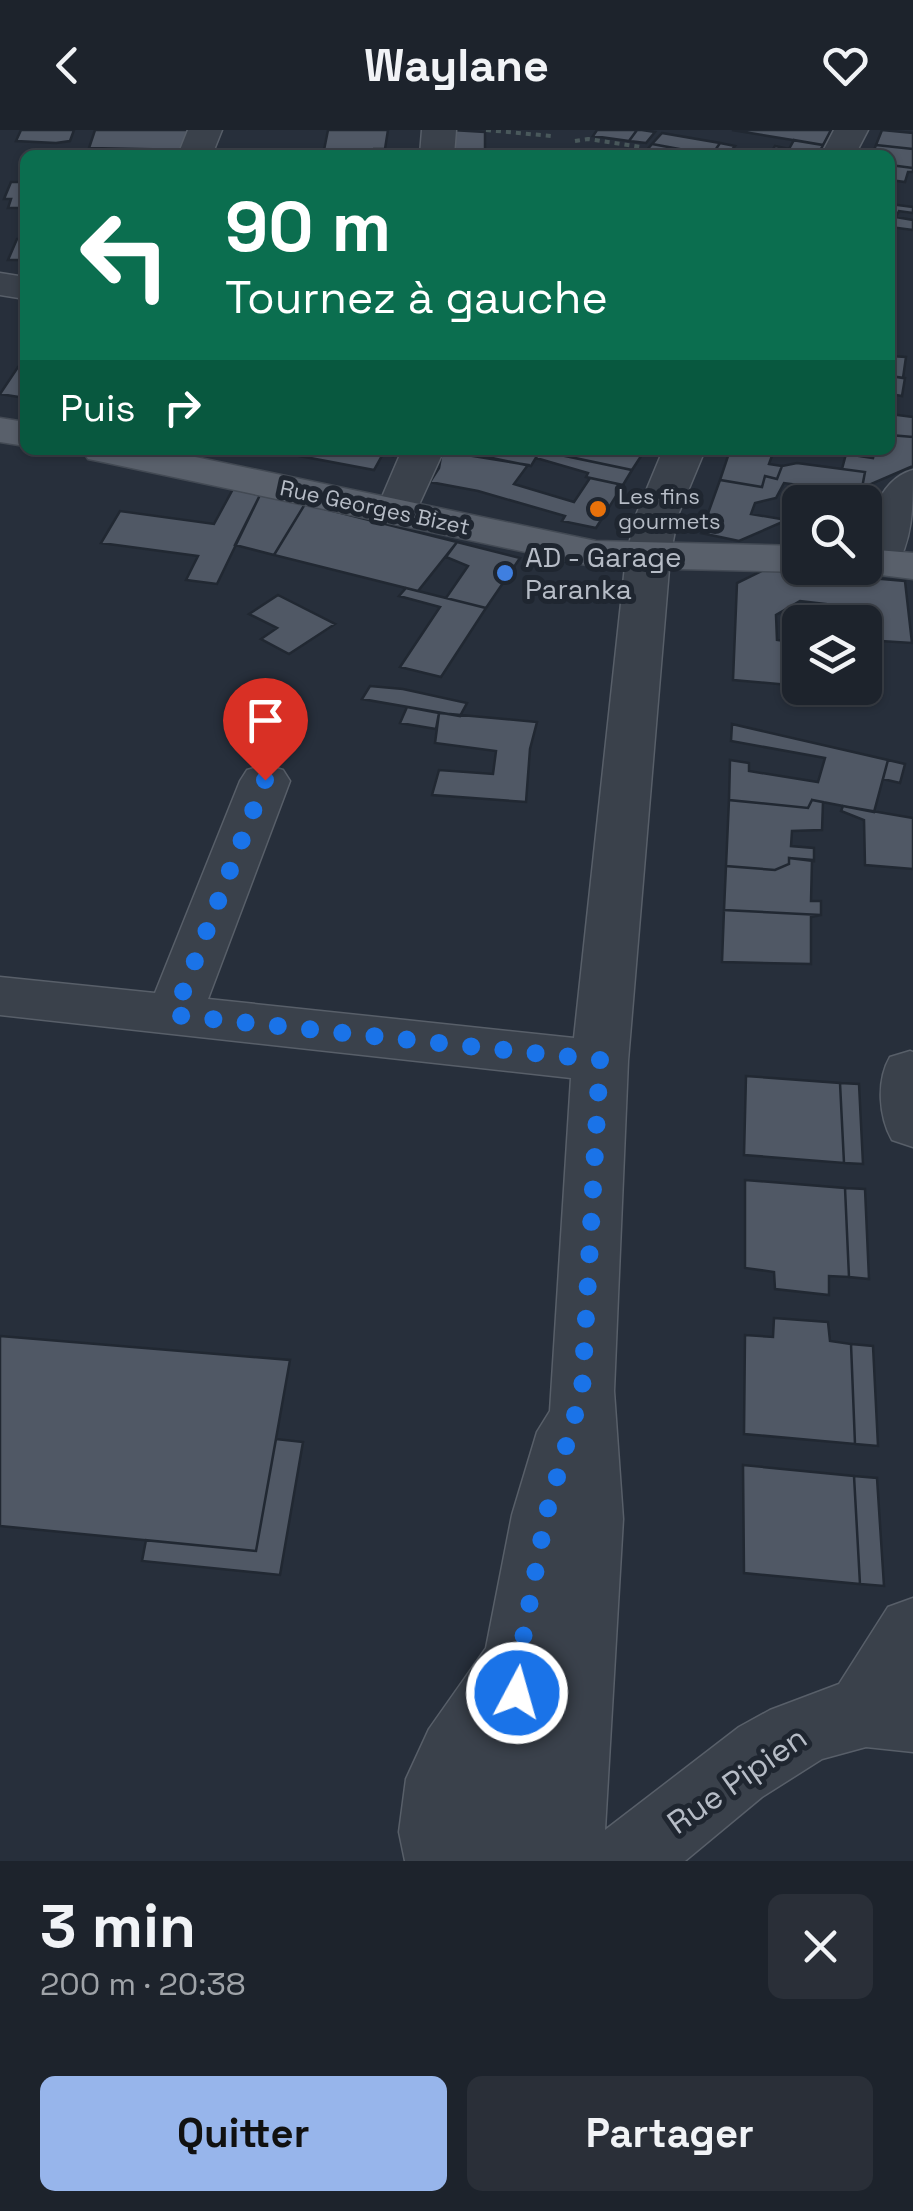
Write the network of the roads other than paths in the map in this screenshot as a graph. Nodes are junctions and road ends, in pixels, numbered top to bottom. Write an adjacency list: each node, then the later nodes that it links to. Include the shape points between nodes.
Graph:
1 (127, 455): 5 (main road, Rue Georges Bizet)
2 (421, 455): 5 (street)
3 (682, 455): 6 (street)
4 (913, 483): 8 (street, via 903,496)
5 (397, 511): 6 (main road, Rue Georges Bizet, via 596,554)
6 (648, 557): 7 (main road, Rue Georges Bizet); 12 (street)
7 (782, 559)
8 (885, 564)
9 (265, 780): 11 (street)
10 (0, 996): 11 (street)
11 (174, 1015): 12 (street)
12 (600, 1060): 14 (street, via 582,1391 589,1518)
13 (913, 1630): 15 (street)
14 (550, 1662): 16 (street, via 444,1770 434,1836); 17 (street); 18 (street)
15 (888, 1716): 19 (street, Rue Pipien, via 818,1724 778,1746)
16 (443, 1861)
17 (512, 1861)
18 (565, 1861)
19 (627, 1861)

